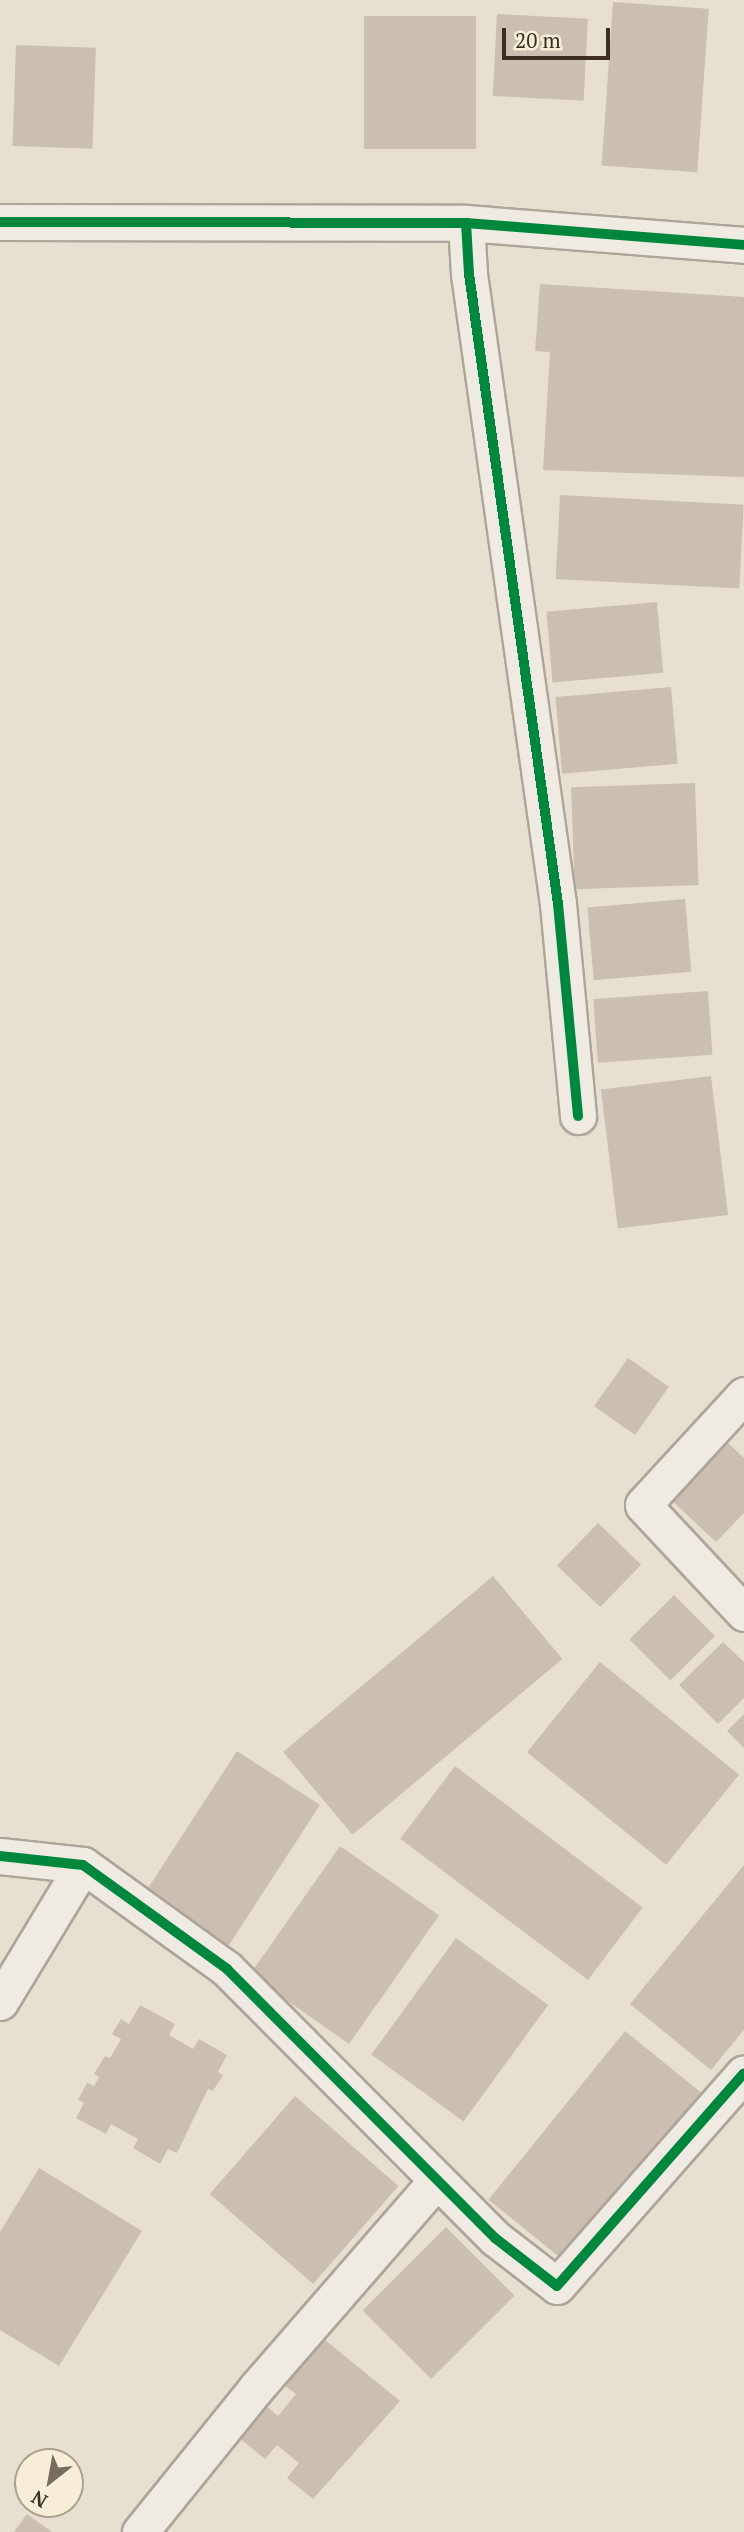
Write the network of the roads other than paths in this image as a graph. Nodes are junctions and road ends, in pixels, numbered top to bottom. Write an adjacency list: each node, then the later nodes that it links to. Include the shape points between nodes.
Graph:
1 (0, 222): 2 (street)
2 (466, 223): 3 (street); 4 (street, via 469,274 558,904)
3 (744, 245)
4 (578, 1116)
5 (744, 1395): 6 (street, via 643,1505)
6 (744, 1613)
7 (0, 1856): 8 (street)
8 (83, 1865): 9 (street); 11 (street, via 227,1969)
9 (0, 2002)
10 (744, 2073): 11 (street, via 557,2286 495,2238)
11 (438, 2180): 12 (street, via 257,2387)
12 (140, 2532)

